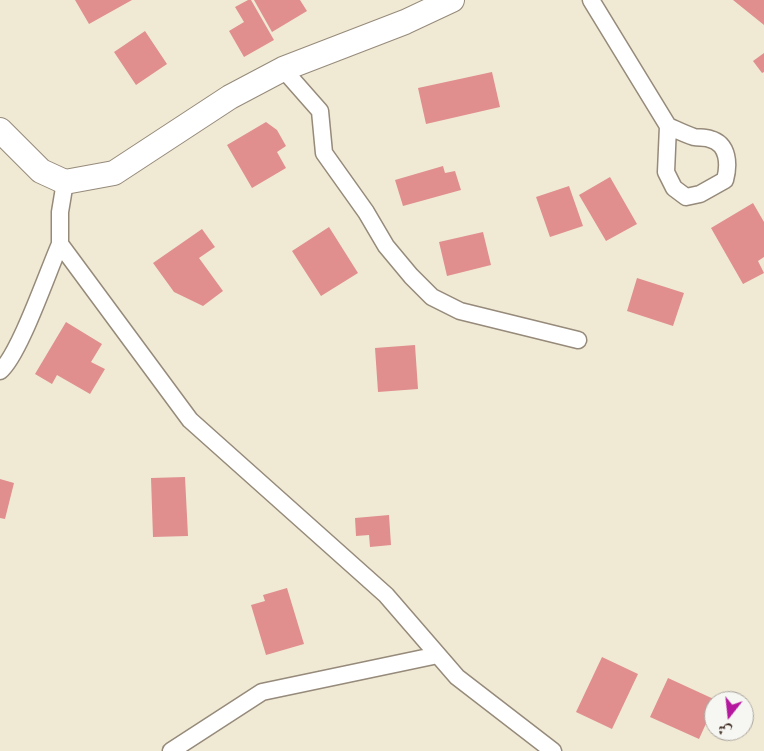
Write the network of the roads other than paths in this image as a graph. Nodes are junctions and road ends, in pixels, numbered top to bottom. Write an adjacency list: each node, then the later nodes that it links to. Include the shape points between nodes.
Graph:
1 (452, 0): 3 (street, via 405,22)
2 (591, 0): 4 (street)
3 (283, 69): 6 (street, via 230,97 114,173); 8 (street, via 320,111 324,152 386,246 432,297 460,311)
4 (668, 126): 4 (street, via 696,138 712,139 720,146 727,156 726,180 700,194 686,197 674,188 666,172)
5 (0, 130): 6 (street, via 42,171)
6 (65, 182): 7 (street, via 60,212)
7 (60, 244): 9 (street, via 18,345 7,366); 10 (street, via 190,420 386,595)
8 (578, 340)
9 (0, 371)
10 (438, 655): 11 (street, via 262,692); 12 (street, via 457,677)
11 (170, 751)
12 (553, 751)

